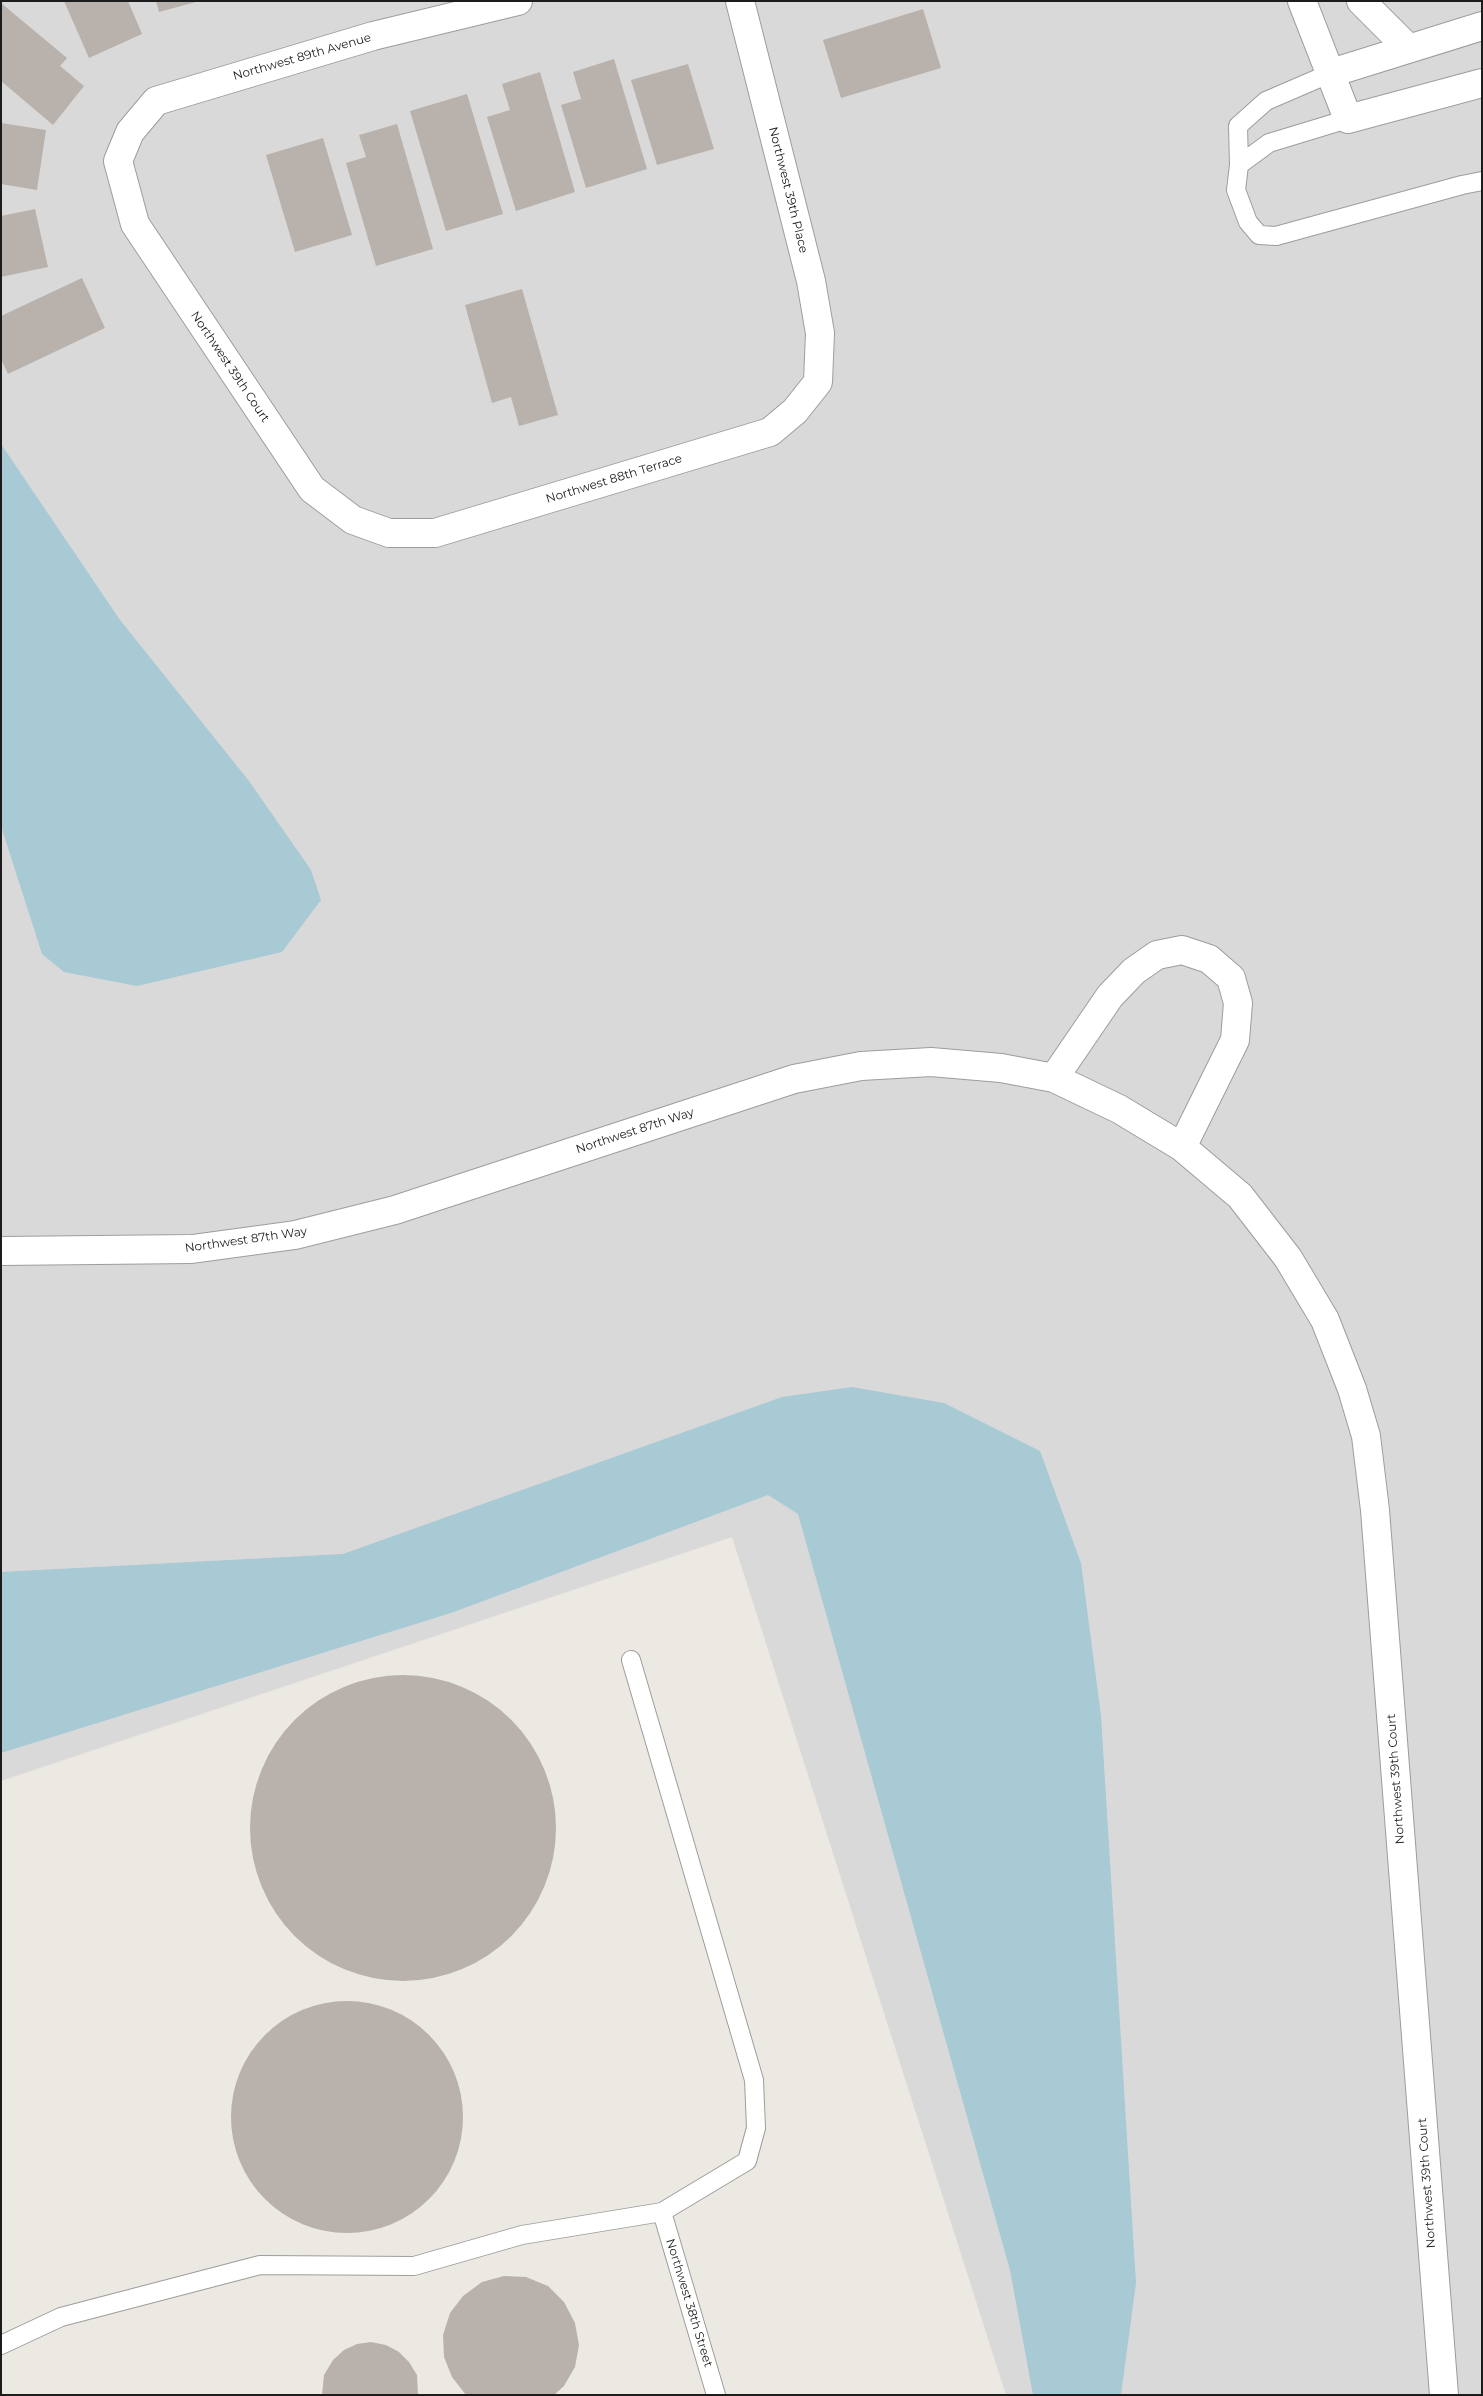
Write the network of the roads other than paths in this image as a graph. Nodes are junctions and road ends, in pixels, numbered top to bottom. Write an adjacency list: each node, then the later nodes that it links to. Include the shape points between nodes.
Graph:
1 (518, 1): 10 (street, Northwest 89th Avenue, via 373,36 156,101 130,132)
2 (740, 1): 13 (street, Northwest 39th Place, via 811,281 820,333)
3 (1302, 1): 7 (street)
4 (1361, 1): 6 (street)
5 (1482, 26): 6 (street)
6 (1408, 48): 7 (street)
7 (1331, 74): 9 (street); 11 (lane, via 1266,102 1238,126)
8 (1482, 83): 9 (street)
9 (1348, 119): 11 (lane, via 1269,144)
10 (118, 161): 14 (street, Northwest 39th Court, via 135,224 312,489 353,520)
11 (1239, 165): 12 (lane, via 1236,190 1248,222 1259,235 1276,236)
12 (1482, 181)
13 (818, 382): 14 (street, Northwest 88th Terrace, via 795,411 770,432 435,533)
14 (389, 533)
15 (1054, 1078): 16 (street, Northwest 87th Way, via 1120,1109); 16 (street, via 1110,996 1134,970 1157,955 1182,950 1209,958 1231,978 1238,1003 1235,1040); 18 (street, Northwest 87th Way, via 1001,1068 931,1062 861,1066 794,1078 395,1210 295,1235 192,1249)
16 (1182, 1146): 17 (street, Northwest 87th Way)
17 (1240, 1196): 23 (street, Northwest 39th Court, via 1288,1258 1325,1320 1366,1436 1375,1510)
18 (1, 1251)
19 (631, 1660): 20 (lane, via 754,2080 756,2128 747,2161)
20 (662, 2212): 21 (lane, via 522,2235 414,2266 260,2265 61,2317); 22 (lane, Northwest 38th Street)
21 (1, 2346)
22 (716, 2395)
23 (1444, 2395)

